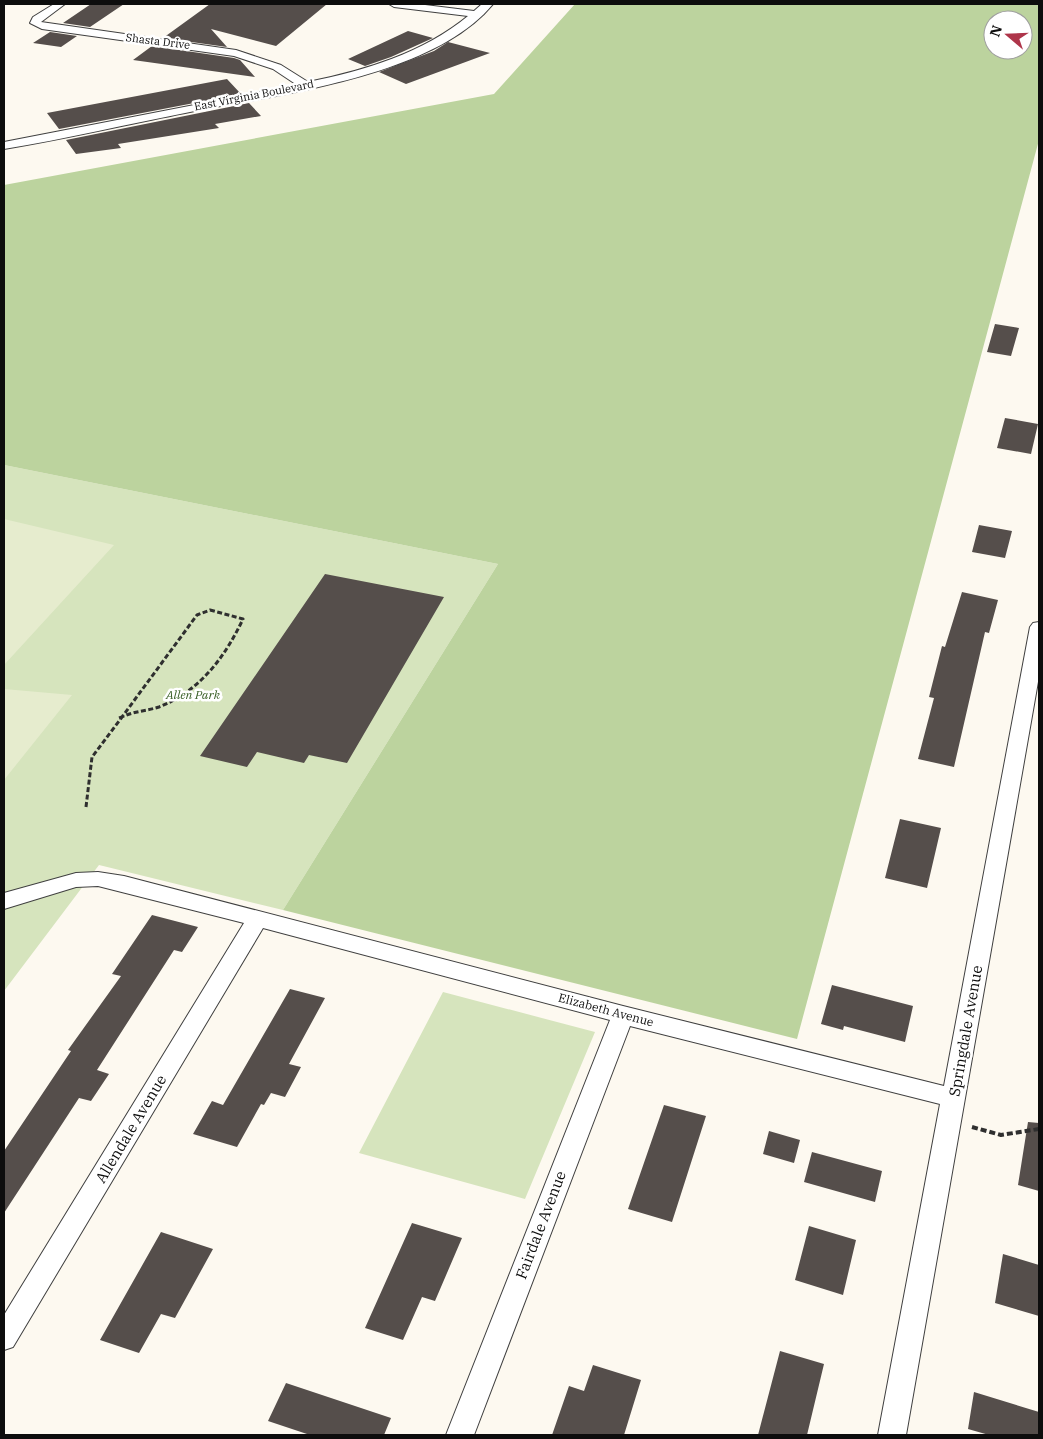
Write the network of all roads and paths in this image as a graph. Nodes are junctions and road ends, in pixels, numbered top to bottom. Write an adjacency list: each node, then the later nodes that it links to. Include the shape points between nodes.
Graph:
1 (60, 4): 5 (street, Shasta Drive, via 35,22 42,26 236,53 277,67)
2 (394, 4): 4 (street)
3 (488, 4): 4 (street, East Virginia Boulevard)
4 (477, 14): 5 (street, East Virginia Boulevard, via 446,38 396,62)
5 (305, 85): 6 (street, East Virginia Boulevard)
6 (4, 146)
7 (1039, 627): 13 (street, Springdale Avenue)
8 (119, 718): 8 (path, via 197,615 210,610 243,619 211,670 193,690 175,701 133,711); 9 (path, via 92,757)
9 (86, 807)
10 (4, 901): 11 (street, Elizabeth Avenue, via 76,880 98,879)
11 (258, 919): 12 (street, Elizabeth Avenue); 16 (street, Allendale Avenue)
12 (623, 1015): 13 (street, Elizabeth Avenue); 17 (street, Fairdale Avenue)
13 (954, 1098): 14 (street, Springdale Avenue)
14 (949, 1122): 15 (path, via 1001,1135); 18 (street, Springdale Avenue)
15 (1039, 1129)
16 (4, 1338)
17 (460, 1435)
18 (892, 1435)

